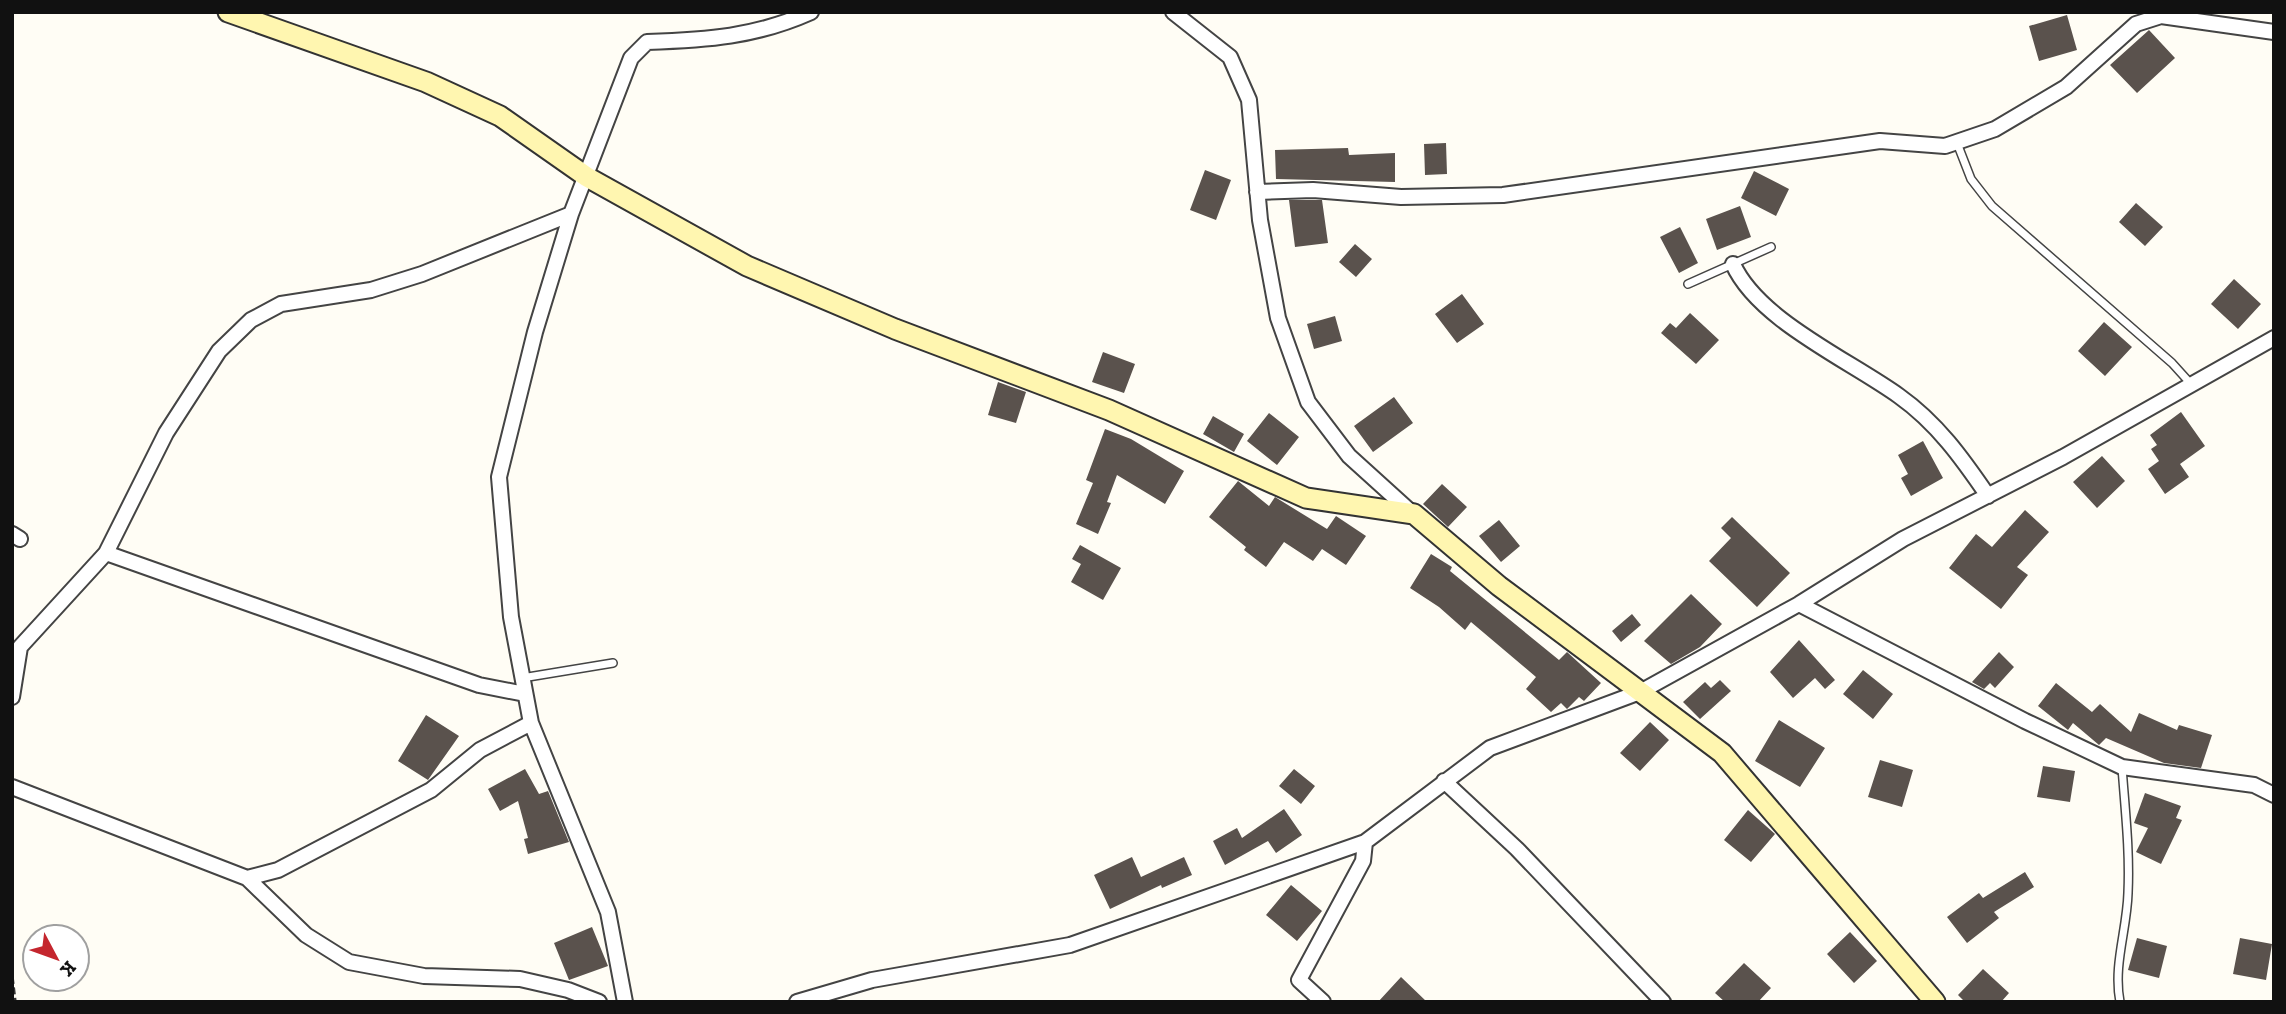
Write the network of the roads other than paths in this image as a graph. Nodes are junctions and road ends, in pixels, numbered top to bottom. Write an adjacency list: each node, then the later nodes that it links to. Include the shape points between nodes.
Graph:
1 (228, 12): 6 (street, via 426,82 500,117)
2 (811, 12): 6 (street, via 781,25 722,39 647,42 631,58)
3 (1173, 12): 7 (street, via 1230,57 1249,100)
4 (2274, 32): 5 (street, via 2161,16 2136,24 2066,87 1995,129)
5 (1956, 142): 7 (street, via 1945,146 1880,141 1503,195); 13 (lane, via 1971,179 1992,206)
6 (587, 177): 8 (street); 15 (street, via 747,266 895,329 1109,410 1306,498)
7 (1257, 192): 15 (street, via 1278,318 1308,402 1349,456)
8 (571, 214): 16 (street, via 422,274 371,290 281,304 251,320 219,351 166,433); 20 (street, via 535,332 499,477 511,617)
9 (1771, 247): 10 (lane)
10 (1733, 264): 11 (lane); 14 (street, via 1746,288 1766,308 1901,397 1940,431)
11 (1688, 284)
12 (2274, 338): 13 (street)
13 (2191, 384): 14 (street)
14 (1988, 496): 17 (street, via 1903,540)
15 (1414, 514): 21 (street, via 1499,586)
16 (106, 552): 18 (street); 22 (street, via 479,685)
17 (1800, 604): 21 (street); 25 (street)
18 (16, 646): 23 (street)
19 (613, 663): 20 (lane)
20 (522, 678): 22 (street)
21 (1640, 692): 26 (street, via 1490,748); 36 (street, via 1722,753)
22 (525, 694): 24 (street)
23 (12, 697)
24 (531, 723): 30 (street, via 480,750 431,790 278,870); 33 (street, via 608,912)
25 (2122, 767): 28 (street, via 2254,785); 37 (lane, via 2128,895 2116,972)
26 (1444, 780): 29 (street); 31 (street, via 1517,849)
27 (12, 787): 30 (street)
28 (2274, 795)
29 (1365, 842): 34 (street, via 1070,945 872,980); 35 (street, via 1363,861 1299,980)
30 (247, 878): 32 (street, via 306,935 349,962 424,976 520,979)
31 (1655, 999)
32 (599, 1002)
33 (625, 1002)
34 (797, 1002)
35 (1323, 1002)
36 (1935, 1002)
37 (2120, 1002)

